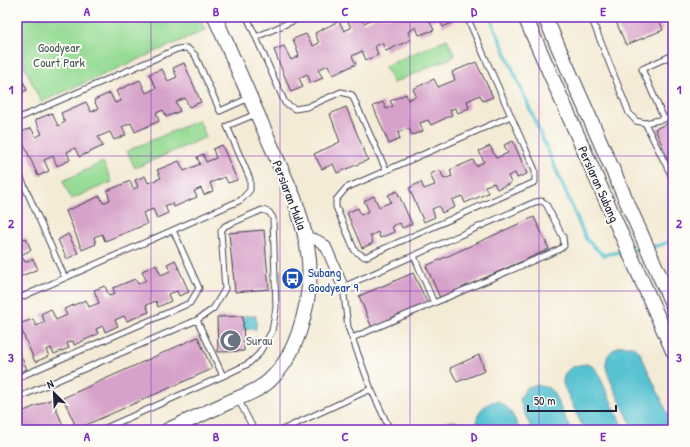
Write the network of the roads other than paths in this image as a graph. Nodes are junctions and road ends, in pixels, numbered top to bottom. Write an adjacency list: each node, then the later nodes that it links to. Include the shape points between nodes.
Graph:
1 (215, 17): 11 (street, Persiaran Mulia)
2 (254, 17): 8 (lane)
3 (302, 17): 9 (lane)
4 (467, 17): 14 (lane)
5 (525, 17): 31 (street, Persiaran Subang)
6 (545, 17): 28 (street, Persiaran Subang)
7 (591, 17): 17 (lane, via 629,113 636,121)
8 (248, 18): 9 (lane)
9 (256, 37): 19 (lane, via 285,103 295,109 307,107 341,92 352,95)
10 (673, 55): 16 (lane, via 642,69)
11 (250, 98): 12 (street, Persiaran Mulia); 15 (lane, via 220,110 195,55 187,48 177,49)
12 (257, 113): 21 (lane, via 227,126 250,179 250,190 241,200); 22 (street, Persiaran Mulia, via 294,198)
13 (673, 115): 16 (lane)
14 (511, 116): 19 (lane); 19 (lane, via 535,170 535,182 365,257 355,251 336,208 336,200 346,188)
15 (17, 119)
16 (664, 119): 17 (lane)
17 (644, 123): 20 (lane)
18 (17, 169): 24 (lane)
19 (386, 170)
20 (673, 179)
21 (173, 230): 24 (lane); 33 (lane, via 199,288 190,303)
22 (306, 238): 25 (street, via 316,239 326,247); 36 (street, Persiaran Mulia, via 311,280 303,321 291,354 269,381)
23 (414, 256): 25 (lane); 27 (lane); 27 (lane, via 534,202 542,201 546,204 563,237 564,246 558,250)
24 (65, 278): 26 (lane)
25 (343, 287): 30 (lane, via 348,327)
26 (17, 299)
27 (434, 304): 30 (lane)
28 (673, 306)
29 (197, 320): 32 (lane); 32 (lane, via 213,308 225,289 221,231 225,226 262,210 269,212 272,218 276,308 272,331 258,355 248,364); 35 (lane)
30 (352, 338): 34 (lane)
31 (673, 351)
32 (223, 376): 37 (lane)
33 (17, 378)
34 (371, 389): 40 (lane); 41 (lane)
35 (17, 398)
36 (238, 398): 38 (street, Persiaran Mulia); 39 (lane)
37 (101, 430)
38 (168, 430)
39 (254, 430)
40 (282, 430)
41 (390, 430)

